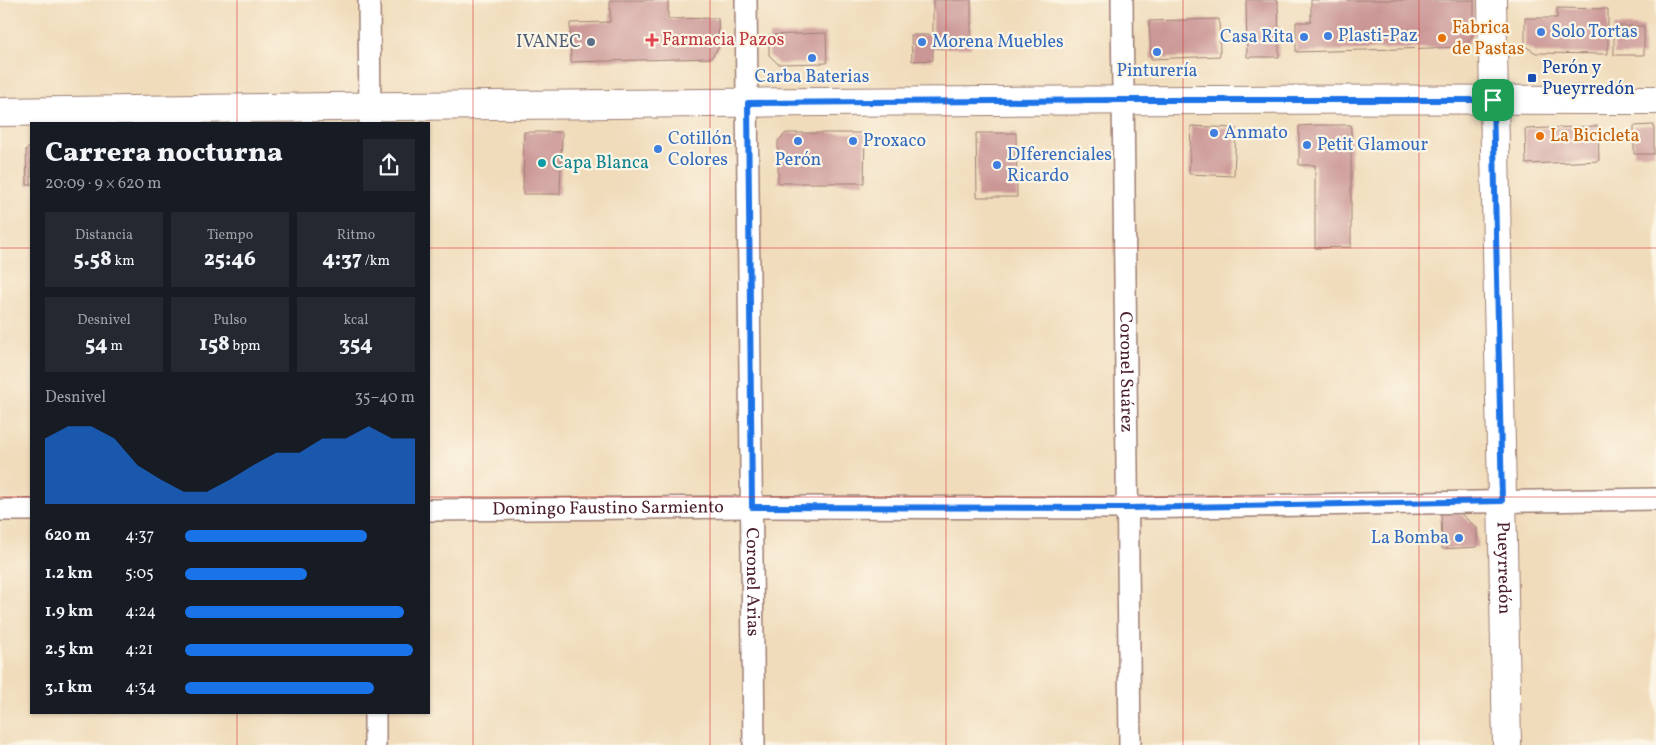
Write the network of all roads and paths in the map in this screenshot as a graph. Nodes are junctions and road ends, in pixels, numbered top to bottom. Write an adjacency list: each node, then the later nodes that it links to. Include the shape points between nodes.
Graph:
1 (369, 0): 10 (street)
2 (746, 0): 8 (street, Coronel Arias)
3 (1122, 0): 5 (street, Coronel Suárez)
4 (1492, 0): 6 (main road, Pueyrredón)
5 (1123, 100): 6 (main road); 8 (main road); 14 (street, Coronel Suárez)
6 (1493, 100): 7 (main road); 12 (main road, Pueyrredón)
7 (1656, 100)
8 (748, 103): 10 (main road); 13 (street, Coronel Arias)
9 (0, 112): 10 (main road)
10 (370, 115)
11 (1656, 499): 12 (street, Domingo Faustino Sarmiento)
12 (1502, 501): 14 (street, Domingo Faustino Sarmiento); 22 (main road, Pueyrredón)
13 (752, 507): 14 (street, Domingo Faustino Sarmiento); 17 (street, Domingo Faustino Sarmiento); 20 (street, Coronel Arias)
14 (1128, 508): 21 (street, Coronel Suárez)
15 (0, 510): 16 (street)
16 (30, 510)
17 (430, 510)
18 (374, 714): 19 (street)
19 (375, 745)
20 (754, 745)
21 (1130, 745)
22 (1506, 745)

